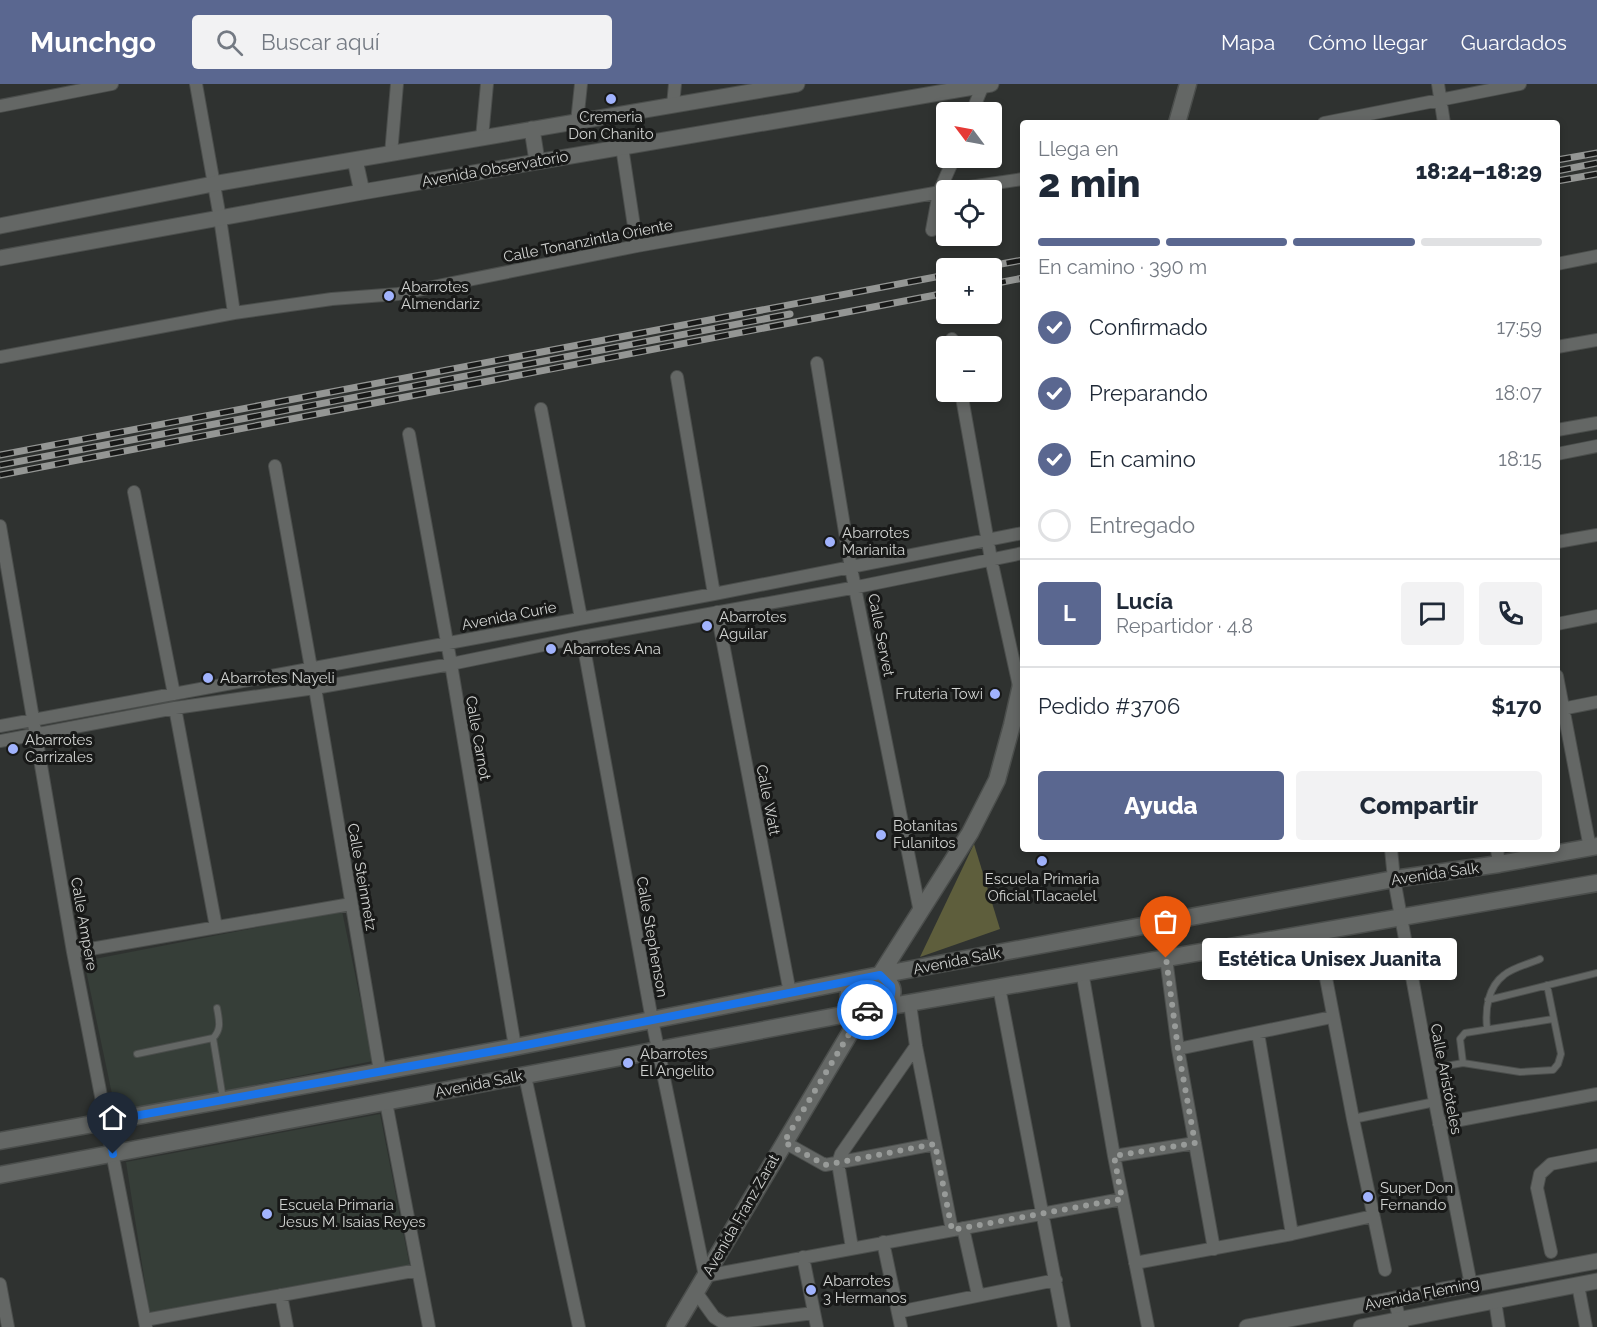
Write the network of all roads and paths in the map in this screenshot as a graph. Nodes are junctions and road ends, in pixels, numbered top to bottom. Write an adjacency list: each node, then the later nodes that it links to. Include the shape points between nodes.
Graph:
1 (112, 84): 12 (street)
2 (196, 84): 29 (street)
3 (397, 84): 24 (street)
4 (487, 84): 22 (street)
5 (581, 84): 20 (street)
6 (675, 84): 15 (street)
7 (797, 84): 15 (street)
8 (986, 84): 14 (street); 23 (street, Avenida Observatorio)
9 (1188, 84): 17 (main road)
10 (1438, 84): 13 (street)
11 (1520, 84): 13 (street)
12 (64, 89): 16 (street)
13 (1441, 99): 18 (street); 19 (street)
14 (977, 102)
15 (673, 105): 20 (street)
16 (0, 106)
17 (1178, 120)
18 (1339, 120)
19 (1444, 120)
20 (577, 122): 21 (street)
21 (532, 129): 22 (street); 26 (street)
22 (482, 138): 24 (street)
23 (622, 147): 26 (street, Avenida Observatorio); 36 (street)
24 (391, 154): 25 (street)
25 (356, 160): 29 (street); 30 (street)
26 (537, 161): 30 (street, Avenida Observatorio)
27 (1020, 179): 28 (street, Calle Tonanzintla Oriente)
28 (1002, 182)
29 (213, 184): 32 (street); 34 (street)
30 (362, 192): 32 (street, Avenida Observatorio)
31 (936, 193): 36 (street, Calle Tonanzintla Oriente)
32 (220, 218): 38 (street, Avenida Observatorio); 40 (street)
33 (936, 218): 35 (street)
34 (0, 226)
35 (932, 230)
36 (637, 246): 40 (street, Calle Tonanzintla Oriente, via 398,294)
37 (1597, 256): 39 (street)
38 (0, 258)
39 (1560, 263)
40 (234, 313): 43 (street, Calle Tonanzintla Oriente)
41 (1597, 340): 42 (street)
42 (1560, 346)
43 (0, 357)
44 (817, 363): 62 (street, Calle Servet)
45 (677, 377): 64 (street)
46 (963, 402): 58 (street)
47 (541, 409): 67 (street)
48 (1597, 423): 49 (street)
49 (1560, 429)
50 (409, 434): 70 (street, Calle Carnot)
51 (1597, 446): 52 (street)
52 (1560, 453)
53 (275, 466): 72 (street)
54 (134, 492): 75 (street)
55 (0, 526): 80 (street, Calle Ampere)
56 (1020, 534): 58 (street, Avenida Curie)
57 (1597, 535): 59 (street)
58 (987, 540): 61 (street); 62 (street, Avenida Curie)
59 (1560, 541)
60 (1020, 554): 61 (street)
61 (991, 559): 63 (street); 73 (street)
62 (851, 568): 63 (street, Calle Servet); 64 (street, Avenida Curie)
63 (856, 587): 65 (street); 93 (street, Calle Servet)
64 (714, 594): 67 (street, Avenida Curie)
65 (717, 612): 69 (street); 106 (street, Calle Watt)
66 (1597, 616): 68 (street)
67 (581, 618): 70 (street, Avenida Curie)
68 (1560, 623)
69 (582, 637): 71 (street); 113 (street, Calle Stephenson)
70 (446, 643): 71 (street, Calle Carnot); 72 (street, Avenida Curie)
71 (451, 664): 74 (street); 118 (street, Calle Carnot)
72 (311, 668): 75 (street, Avenida Curie)
73 (1020, 677)
74 (315, 688): 78 (street); 92 (street, Calle Steinmetz)
75 (174, 694): 80 (street, Avenida Curie)
76 (1020, 695): 81 (main road)
77 (1597, 702): 79 (street)
78 (175, 708): 83 (street); 95 (street)
79 (1560, 710): 85 (street)
80 (34, 720): 82 (street, Avenida Curie); 83 (street, Calle Ampere)
81 (1018, 724): 93 (main road, via 997,780)
82 (0, 726)
83 (37, 734): 84 (street); 97 (street, Calle Ampere)
84 (0, 741)
85 (1593, 847): 86 (main road, Avenida Salk)
86 (1560, 850)
87 (1391, 852): 90 (street, Calle Aristóteles)
88 (1546, 852): 89 (main road, Avenida Salk)
89 (1498, 857): 90 (main road, Avenida Salk)
90 (1394, 879): 94 (street, Calle Aristóteles); 102 (main road, Avenida Salk)
91 (1597, 883): 94 (main road, Avenida Salk)
92 (351, 904): 95 (street); 124 (street, Calle Steinmetz)
93 (920, 912): 102 (main road)
94 (1401, 917): 96 (main road, Avenida Salk); 123 (street, Calle Aristóteles)
95 (216, 927): 97 (street)
96 (1317, 931): 98 (main road, Avenida Salk); 111 (street)
97 (73, 952): 131 (street, Calle Ampere)
98 (1166, 958): 100 (main road, Avenida Salk); 119 (street)
99 (1540, 959): 107 (lane, via 1505,974)
100 (1082, 971): 105 (main road, Avenida Salk); 139 (street)
101 (1597, 973): 104 (lane)
102 (880, 975): 103 (main road, Avenida Salk); 110 (main road, via 889,982 890,1000)
103 (860, 980): 106 (main road, Avenida Salk); 110 (main road, via 849,989 848,999 854,1007)
104 (1547, 985): 107 (lane); 112 (lane)
105 (999, 987): 108 (main road, Avenida Salk); 143 (street)
106 (790, 993): 113 (main road, Avenida Salk)
107 (1488, 1000): 114 (lane)
108 (910, 1004): 110 (main road, Avenida Salk); 117 (street)
109 (217, 1008): 116 (lane, via 220,1027)
110 (869, 1010): 120 (main road, Avenida Salk); 134 (main road, Avenida Franz Zarat)
111 (1332, 1017): 115 (street); 130 (street)
112 (1553, 1019): 114 (lane); 122 (lane, via 1561,1054 1553,1070 1520,1072)
113 (652, 1020): 118 (main road, Avenida Salk); 120 (street, Calle Stephenson)
114 (1487, 1028): 122 (lane, via 1465,1033 1460,1039)
115 (1258, 1033): 119 (street); 146 (street)
116 (213, 1038): 121 (lane); 127 (lane)
117 (916, 1046): 136 (street); 140 (street)
118 (516, 1047): 124 (main road, Avenida Salk)
119 (1178, 1049): 135 (street)
120 (658, 1051): 125 (main road, Avenida Salk); 157 (street, Calle Stephenson)
121 (137, 1054)
122 (1463, 1063): 123 (lane)
123 (1429, 1069): 129 (street, Calle Aristóteles)
124 (380, 1071): 127 (main road, Avenida Salk)
125 (525, 1076): 128 (main road, Avenida Salk); 175 (street)
126 (1597, 1094): 132 (street)
127 (224, 1100): 131 (main road, Avenida Salk)
128 (386, 1102): 137 (main road, Avenida Salk); 155 (street)
129 (1435, 1102): 130 (street); 132 (street, Calle Aristóteles)
130 (1353, 1119): 144 (street)
131 (107, 1121): 133 (main road, Avenida Salk); 137 (street, Calle Ampere)
132 (1439, 1124): 161 (street, Calle Aristóteles)
133 (0, 1141)
134 (784, 1142): 140 (street, via 820,1164); 157 (main road, Avenida Franz Zarat)
135 (1195, 1143): 139 (street); 149 (street)
136 (935, 1144): 140 (street); 145 (street)
137 (113, 1154): 141 (main road, Avenida Salk); 171 (street, Calle Ampere)
138 (1597, 1155): 150 (street, via 1551,1164 1540,1174 1536,1188)
139 (1114, 1156): 142 (street)
140 (838, 1163): 148 (street)
141 (0, 1175)
142 (1122, 1199): 143 (street); 153 (street)
143 (1042, 1214): 145 (street); 158 (street)
144 (1373, 1216): 146 (street); 156 (street)
145 (958, 1229): 147 (street); 165 (street)
146 (1292, 1234): 149 (street)
147 (884, 1242): 148 (street); 168 (street)
148 (852, 1248): 151 (street)
149 (1214, 1249): 153 (street)
150 (1551, 1252): 154 (street)
151 (803, 1257): 157 (street); 169 (street)
152 (1597, 1261): 154 (street, Avenida Fleming)
153 (1135, 1263): 180 (street)
154 (1554, 1269): 161 (street, Avenida Fleming)
155 (418, 1270): 164 (street); 174 (street)
156 (1385, 1270)
157 (705, 1276): 163 (main road, Avenida Franz Zarat)
158 (1056, 1280): 165 (street); 179 (street)
159 (1597, 1281): 162 (street, Avenida Fleming)
160 (0, 1284): 172 (street)
161 (1471, 1285): 166 (street, Avenida Fleming)
162 (1578, 1285): 167 (street, Avenida Fleming); 184 (street)
163 (696, 1292): 169 (street, via 714,1317 725,1324); 176 (main road, Avenida Franz Zarat)
164 (280, 1295): 171 (street); 173 (street)
165 (978, 1295): 168 (street)
166 (1394, 1299): 170 (street); 181 (street, Avenida Fleming)
167 (1494, 1301): 170 (street, Avenida Fleming); 183 (street)
168 (898, 1312): 178 (street)
169 (814, 1313): 177 (street)
170 (1401, 1323): 182 (street, Avenida Fleming)
171 (145, 1324)
172 (8, 1327)
173 (286, 1327)
174 (429, 1327)
175 (579, 1327)
176 (675, 1327)
177 (817, 1327)
178 (901, 1327)
179 (1064, 1327)
180 (1148, 1327)
181 (1247, 1327)
182 (1361, 1327)
183 (1499, 1327)
184 (1586, 1327)

